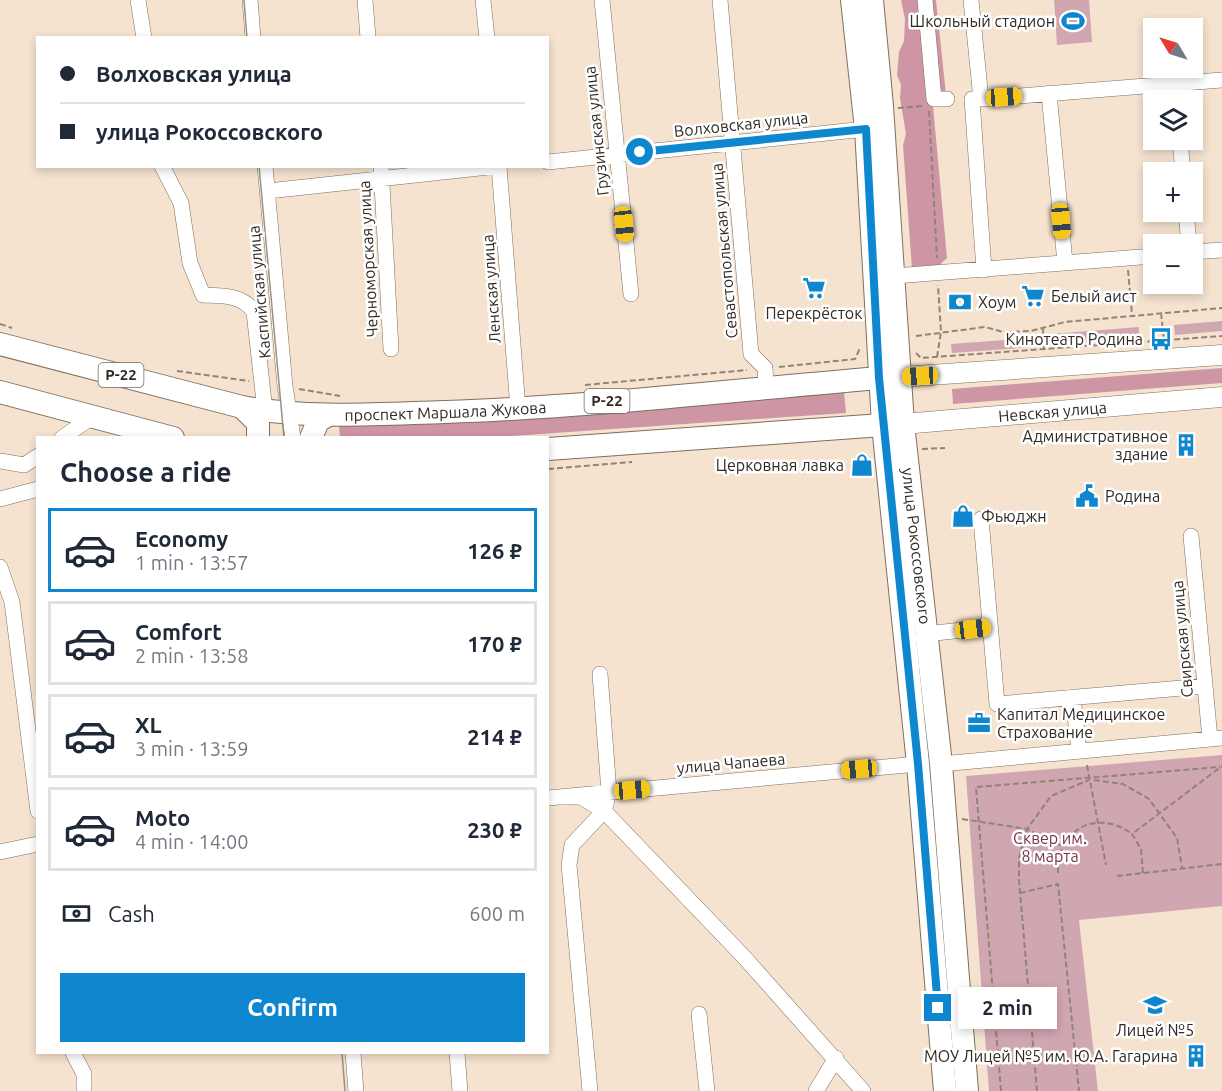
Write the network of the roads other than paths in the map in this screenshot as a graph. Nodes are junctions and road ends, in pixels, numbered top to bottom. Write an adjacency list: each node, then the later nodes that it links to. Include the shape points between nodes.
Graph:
1 (138, 0): 11 (street)
2 (250, 0): 12 (street)
3 (365, 0): 13 (street)
4 (483, 0): 14 (street)
5 (602, 0): 22 (street, Грузинская улица)
6 (720, 0): 21 (street, Севастопольская улица)
7 (852, 0): 20 (highway, улица Рокоссовского)
8 (872, 0): 35 (highway, улица Рокоссовского)
9 (925, 0): 19 (street, via 934,99)
10 (971, 0): 19 (street)
11 (144, 36)
12 (253, 36)
13 (368, 36)
14 (487, 36)
15 (1222, 80): 16 (street)
16 (1175, 84): 17 (street); 18 (street)
17 (1175, 90)
18 (1049, 93): 19 (street); 33 (street)
19 (976, 99): 34 (street)
20 (866, 129): 21 (street, Волховская улица); 41 (highway, улица Рокоссовского)
21 (733, 143): 22 (street, Волховская улица); 40 (street, Севастопольская улица, via 751,354)
22 (617, 155): 23 (street, Волховская улица); 36 (street, Грузинская улица)
23 (549, 162)
24 (163, 168): 46 (street, via 181,203 190,263 203,294 238,298 254,312)
25 (266, 168): 29 (street, Каспийская улица)
26 (466, 168): 28 (street)
27 (499, 168): 45 (street, Ленская улица)
28 (382, 173): 29 (street); 38 (street, Черноморская улица)
29 (268, 191): 47 (street, Каспийская улица)
30 (1222, 250): 31 (street)
31 (1203, 251)
32 (1143, 257): 33 (street)
33 (1065, 263): 34 (street)
34 (984, 270): 35 (street)
35 (894, 276): 41 (highway, улица Рокоссовского)
36 (631, 294)
37 (0, 344): 44 (highway, проспект Маршала Жукова / Р-22)
38 (391, 350)
39 (1222, 355): 41 (main road)
40 (765, 378): 41 (highway, проспект Маршала Жукова / Р-22); 45 (highway, проспект Маршала Жукова / Р-22)
41 (889, 378): 50 (highway, улица Рокоссовского)
42 (0, 393): 49 (highway)
43 (1222, 397): 50 (main road, Невская улица)
44 (242, 406): 46 (highway, проспект Маршала Жукова / Р-22); 53 (highway, via 258,423)
45 (518, 410): 48 (highway, проспект Маршала Жукова / Р-22)
46 (265, 411): 47 (highway, проспект Маршала Жукова / Р-22)
47 (289, 414): 48 (highway, проспект Маршала Жукова / Р-22); 54 (street, Каспийская улица)
48 (327, 416): 55 (highway, via 318,421)
49 (92, 417): 51 (street); 52 (highway)
50 (893, 425): 56 (highway); 65 (highway, улица Рокоссовского); 71 (highway, улица Рокоссовского)
51 (65, 436)
52 (165, 436)
53 (258, 436)
54 (293, 436)
55 (312, 436)
56 (549, 449)
57 (36, 457): 58 (street, via 24,465)
58 (0, 461)
59 (36, 490): 60 (street)
60 (0, 499)
61 (981, 519): 64 (street)
62 (1191, 536): 67 (street, Свирская улица)
63 (0, 567): 74 (street, via 12,602)
64 (990, 627): 65 (street); 68 (street, via 997,704)
65 (926, 634): 72 (highway, улица Рокоссовского)
66 (600, 674): 73 (street)
67 (1205, 686): 68 (street); 69 (street, Свирская улица)
68 (1073, 697): 70 (street)
69 (1216, 738): 70 (street)
70 (1079, 751): 72 (street)
71 (918, 764): 73 (street, улица Чапаева); 92 (highway, улица Рокоссовского)
72 (941, 764): 93 (highway, улица Рокоссовского)
73 (609, 792): 75 (street, улица Чапаева); 77 (street)
74 (36, 795)
75 (566, 797): 76 (street, улица Чапаева); 77 (street, via 581,797)
76 (549, 798)
77 (604, 811): 84 (street); 88 (street, via 572,845 570,865)
78 (36, 844): 79 (street)
79 (0, 852)
80 (699, 1014): 89 (street)
81 (74, 1054): 85 (street, via 84,1074)
82 (353, 1054): 86 (street)
83 (457, 1054): 87 (street)
84 (836, 1058): 90 (street); 91 (street)
85 (84, 1091)
86 (356, 1091)
87 (460, 1091)
88 (590, 1091)
89 (707, 1091)
90 (816, 1091)
91 (863, 1091)
92 (945, 1091)
93 (967, 1091)

